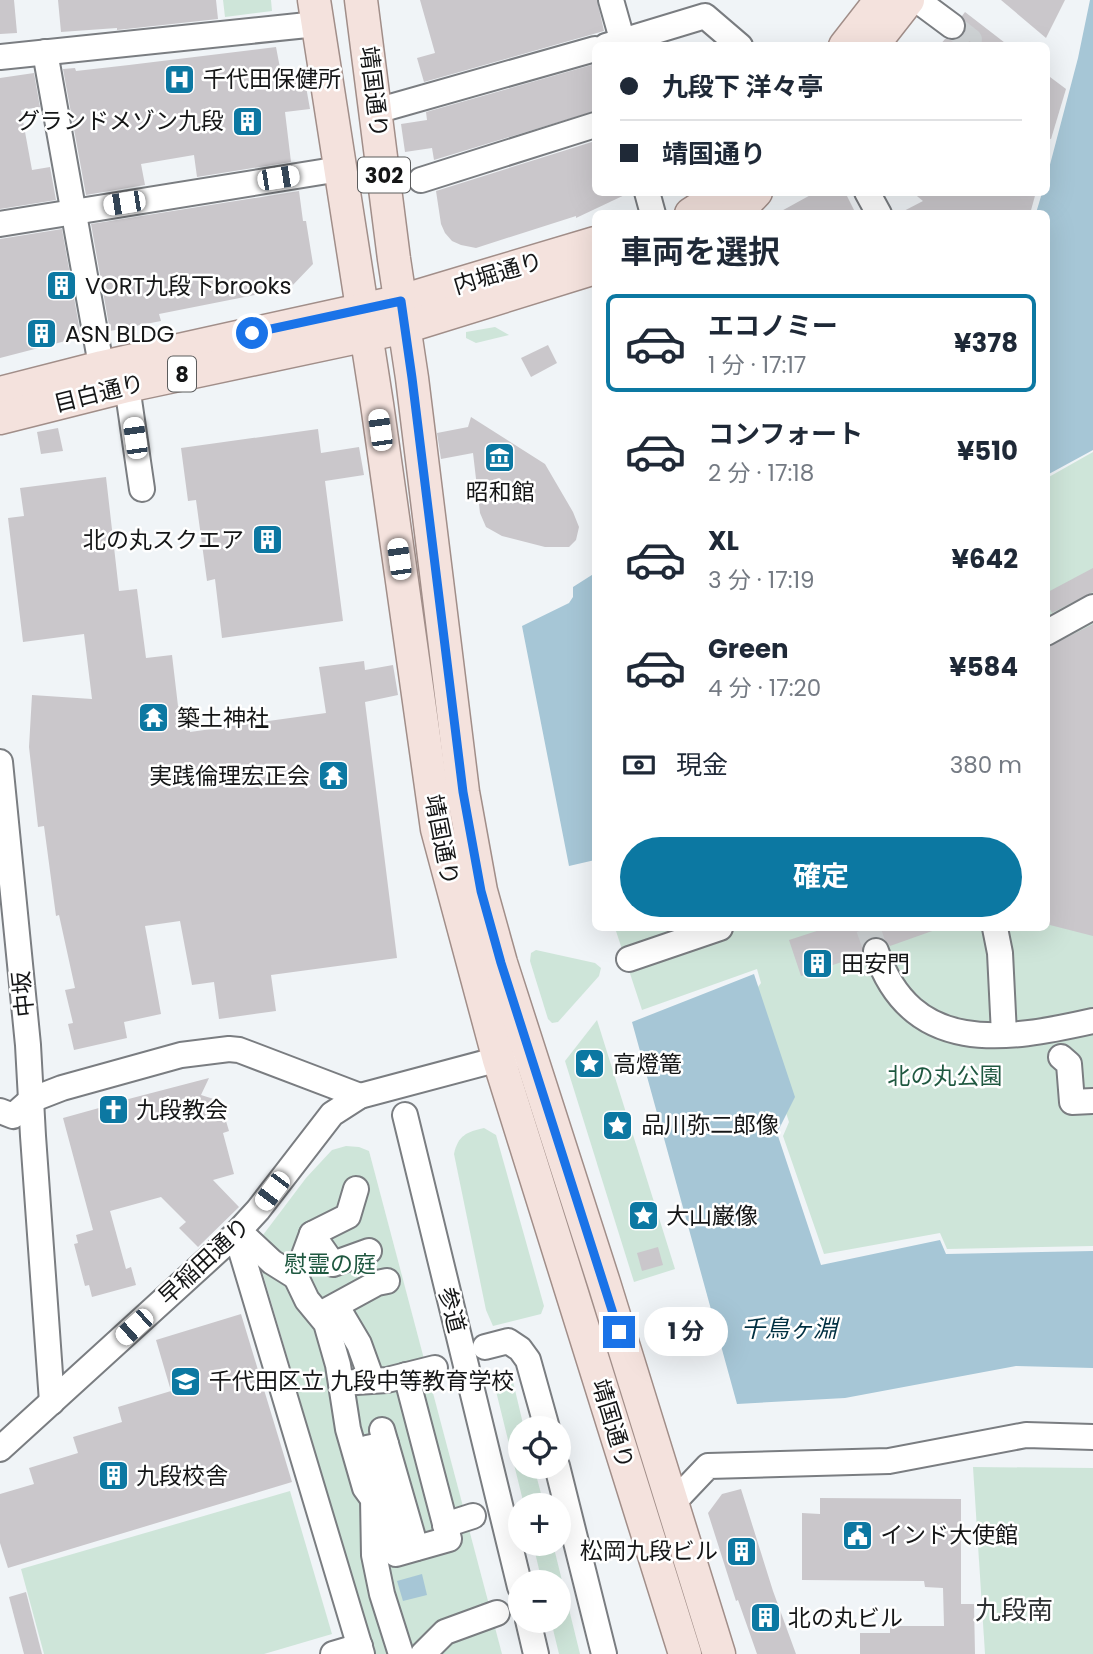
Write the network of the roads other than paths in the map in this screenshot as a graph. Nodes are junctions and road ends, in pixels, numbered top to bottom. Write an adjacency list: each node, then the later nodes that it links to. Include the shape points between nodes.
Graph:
1 (361, 0): 16 (main road, 靖国通り / 302)
2 (611, 0): 8 (street)
3 (881, 0): 11 (main road)
4 (908, 0): 12 (main road)
5 (917, 0): 7 (street)
6 (316, 12): 14 (street); 18 (main road, 靖国通り / 302)
7 (952, 26)
8 (610, 42)
9 (617, 42): 10 (street, via 705,16)
10 (735, 42)
11 (848, 42)
12 (875, 42)
13 (592, 50): 16 (street)
14 (45, 52): 15 (street); 24 (street)
15 (0, 57)
16 (376, 111): 28 (main road, 靖国通り / 302)
17 (592, 126): 19 (street)
18 (340, 169): 24 (street); 29 (main road, 靖国通り / 302)
19 (421, 180)
20 (719, 196): 22 (main road)
21 (752, 196): 23 (main road)
22 (697, 210)
23 (738, 210)
24 (73, 211): 25 (street); 30 (street)
25 (0, 224)
26 (592, 244): 28 (main road, 内堀通り)
27 (592, 269): 28 (main road, 内堀通り)
28 (403, 314): 29 (main road, 目白通り / 8); 44 (main road, 靖国通り / 302, via 463,792 481,891)
29 (364, 322): 30 (main road, 目白通り / 8); 45 (main road, 靖国通り / 302, via 437,829)
30 (112, 381): 31 (main road, 目白通り / 8); 32 (main road, 目白通り / 8); 33 (street)
31 (0, 393)
32 (0, 418)
33 (142, 489)
34 (1093, 607): 35 (street)
35 (1050, 631)
36 (0, 762): 48 (street, 中坂)
37 (711, 931): 40 (street)
38 (996, 931): 43 (street)
39 (876, 951): 43 (street, via 888,983 924,1019 962,1032)
40 (629, 960)
41 (1093, 1021): 42 (street)
42 (1061, 1028): 43 (street); 47 (street, via 1061,1057 1069,1064)
43 (1004, 1034)
44 (528, 1051): 45 (street, 早稲田通り); 69 (main road, 靖国通り / 302)
45 (499, 1060): 46 (street, 早稲田通り); 81 (main road, 靖国通り / 302)
46 (360, 1096): 48 (street, via 229,1049 181,1055); 53 (street, 早稲田通り, via 332,1114)
47 (1074, 1097)
48 (31, 1100): 49 (street, via 13,1116); 63 (street, 中坂)
49 (0, 1111)
50 (405, 1115): 72 (street, 参道)
51 (356, 1189): 52 (street)
52 (348, 1216): 54 (street); 55 (street)
53 (237, 1232): 56 (street); 63 (street, 早稲田通り); 75 (street)
54 (312, 1234): 55 (street, via 333,1264); 56 (street)
55 (369, 1251): 57 (street, via 382,1282)
56 (296, 1277): 57 (street, via 307,1300)
57 (328, 1311): 61 (street, via 359,1344); 62 (street, via 326,1323)
58 (485, 1347): 64 (street, via 508,1341 520,1349 528,1360)
59 (435, 1368): 60 (street)
60 (406, 1375): 61 (street); 67 (street)
61 (372, 1380): 62 (street)
62 (341, 1383): 77 (street, via 348,1429 365,1488 373,1499 374,1555)
63 (52, 1402): 66 (street, 早稲田通り)
64 (544, 1416)
65 (1093, 1437): 69 (street, via 1026,1435 890,1461 708,1466)
66 (0, 1449)
67 (427, 1452): 71 (street); 71 (street, via 383,1452 398,1519 397,1553 449,1539)
68 (560, 1479): 80 (street)
69 (671, 1505): 82 (main road, 靖国通り / 302)
70 (473, 1516): 71 (street)
71 (445, 1525)
72 (516, 1570)
73 (497, 1613): 78 (street, via 444,1632)
74 (531, 1633): 79 (street)
75 (361, 1650): 76 (street)
76 (333, 1654)
77 (401, 1654)
78 (423, 1654)
79 (536, 1654)
80 (604, 1654)
81 (685, 1654)
82 (719, 1654)

